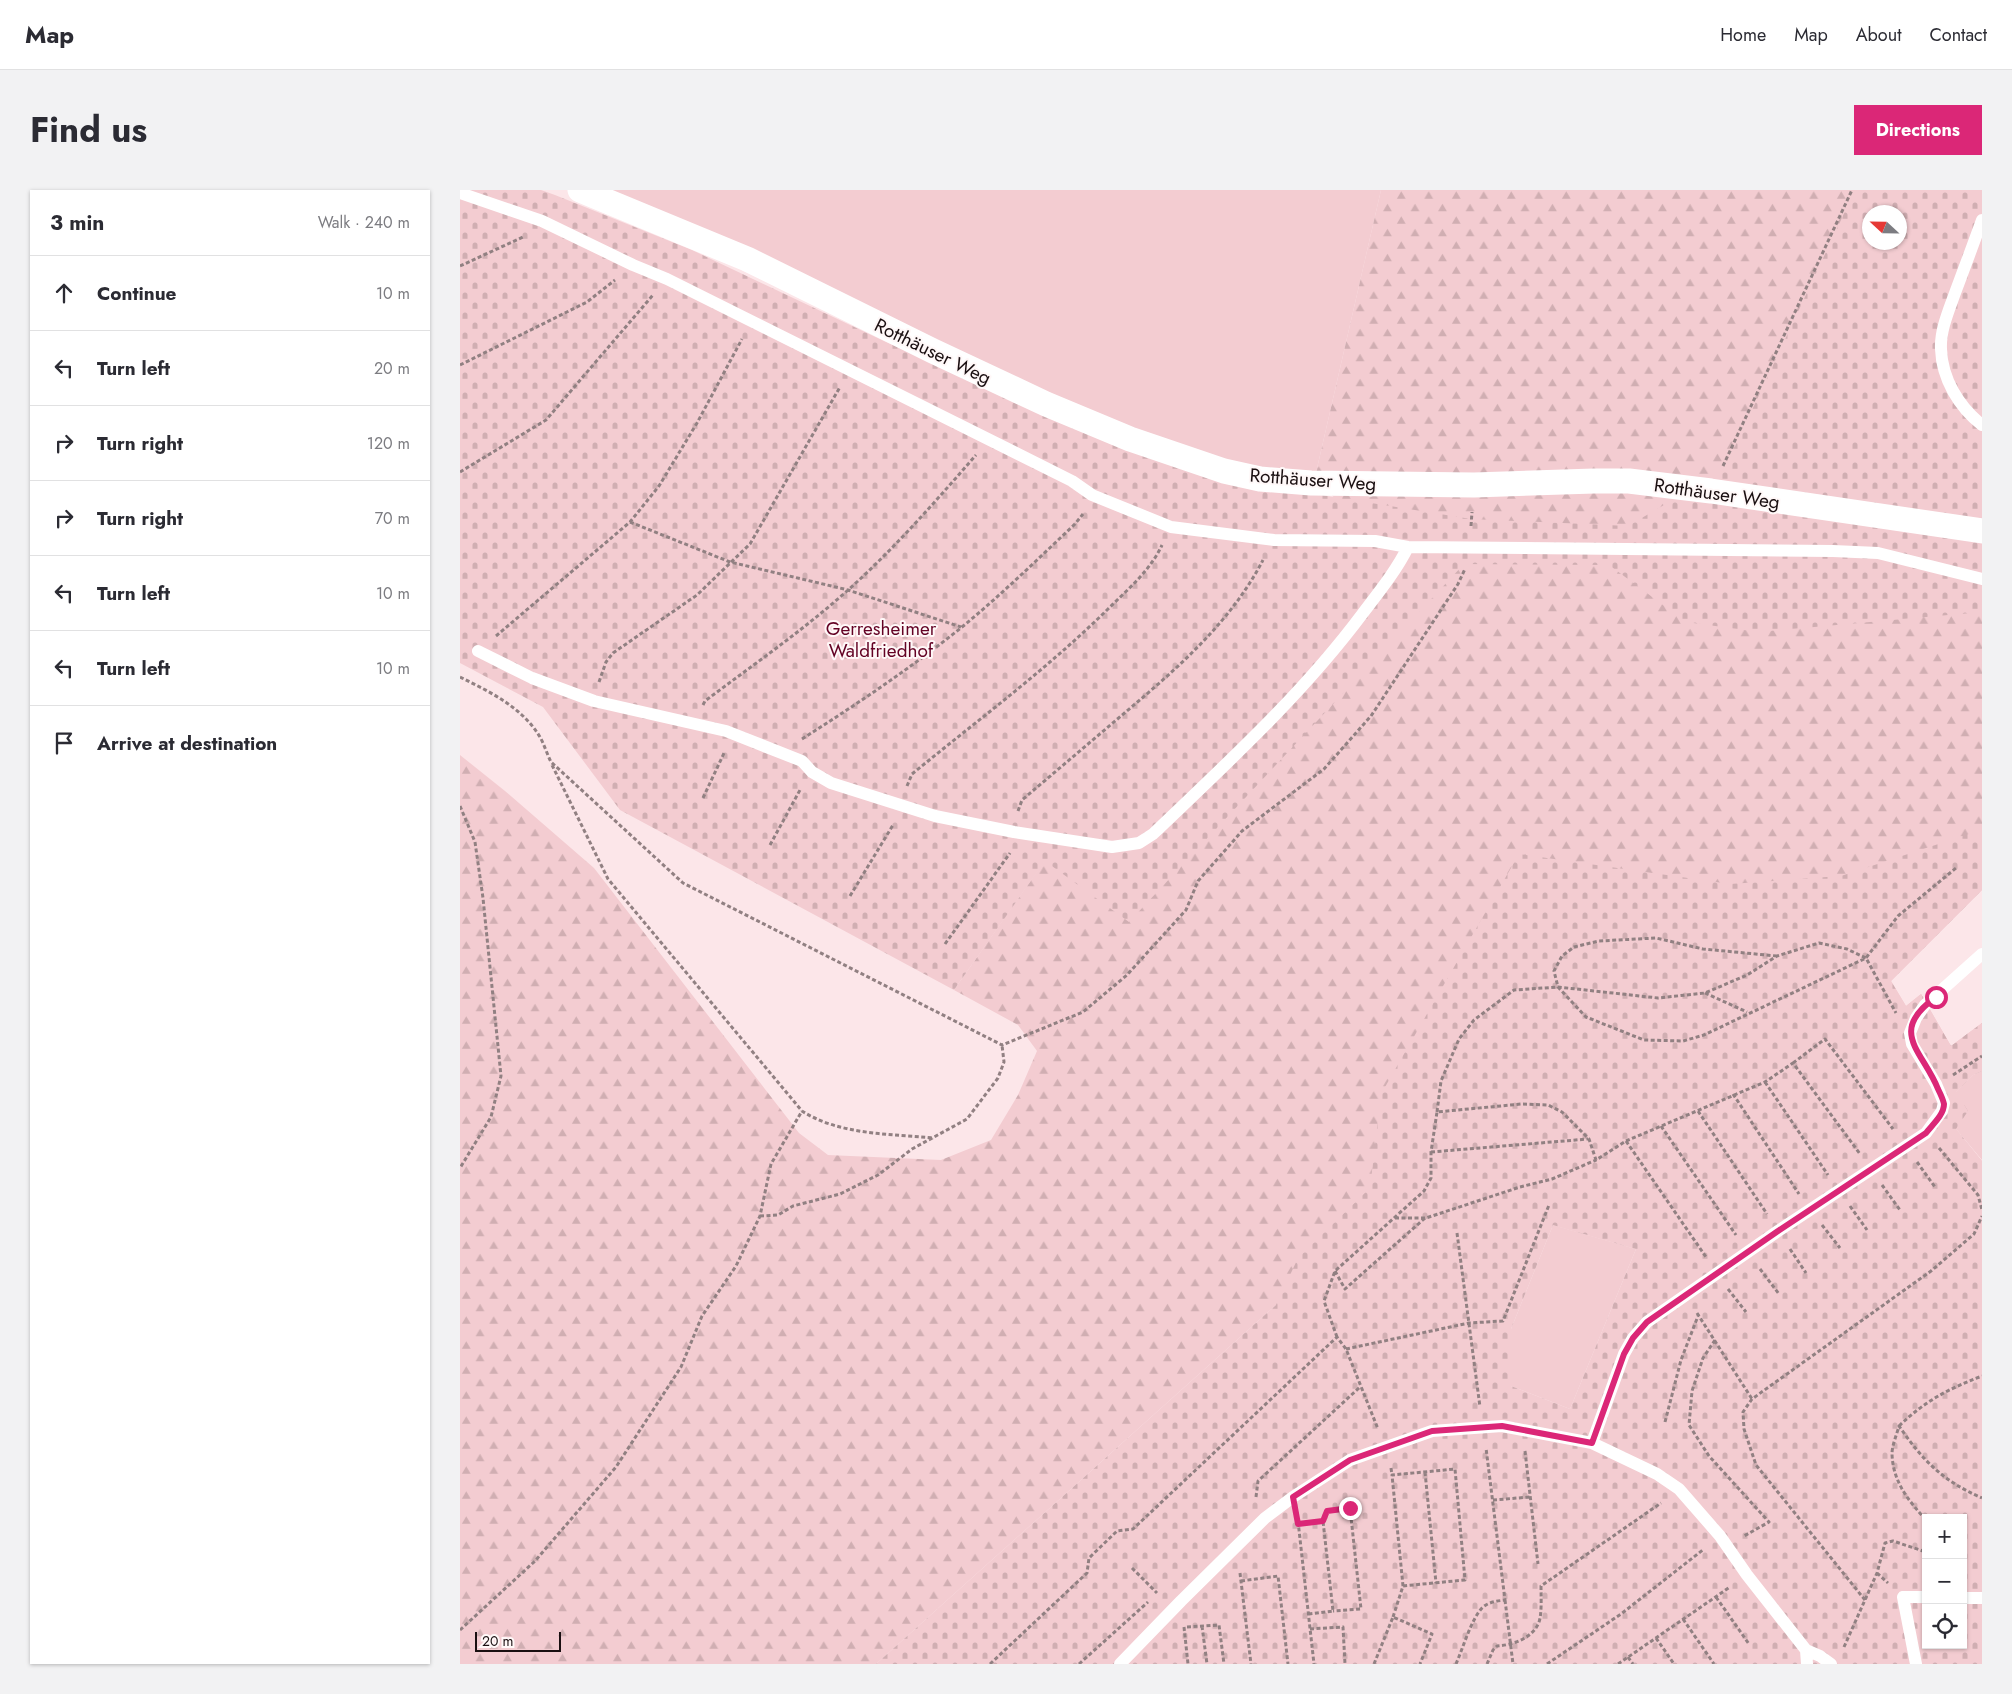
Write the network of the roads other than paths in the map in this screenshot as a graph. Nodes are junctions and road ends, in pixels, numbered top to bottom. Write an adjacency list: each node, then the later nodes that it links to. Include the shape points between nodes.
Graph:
1 (580, 190): 5 (street, Rotthäuser Weg, via 747,259 933,352 1046,404 1130,439 1224,471 1260,479 1311,483 1474,485 1620,481 1711,491)
2 (460, 193): 6 (lane, via 542,221 667,279 1072,481 1092,496 1171,527 1274,540 1375,541)
3 (1982, 220): 4 (lane, via 1945,321 1941,348 1945,375 1956,396)
4 (1982, 425)
5 (1982, 531)
6 (1408, 547): 7 (lane, via 1869,553); 8 (lane, via 1342,641 1287,704 1153,834 1139,843 1112,847 935,816 831,783 812,772 802,761 726,731 594,701 532,678)
7 (1982, 579)
8 (478, 651)
9 (1982, 954): 10 (lane, via 1925,1005 1910,1033 1912,1044 1944,1103 1926,1133 1647,1322 1624,1354)
10 (1592, 1443): 14 (lane, via 1657,1474 1679,1489 1720,1536); 15 (lane, via 1502,1426 1432,1431 1350,1460 1266,1518)
11 (1922, 1597): 18 (lane, via 1903,1597)
12 (1967, 1598): 13 (lane)
13 (1982, 1598)
14 (1806, 1650): 16 (lane); 17 (lane)
15 (1120, 1664)
16 (1807, 1664)
17 (1831, 1664)
18 (1916, 1664)

